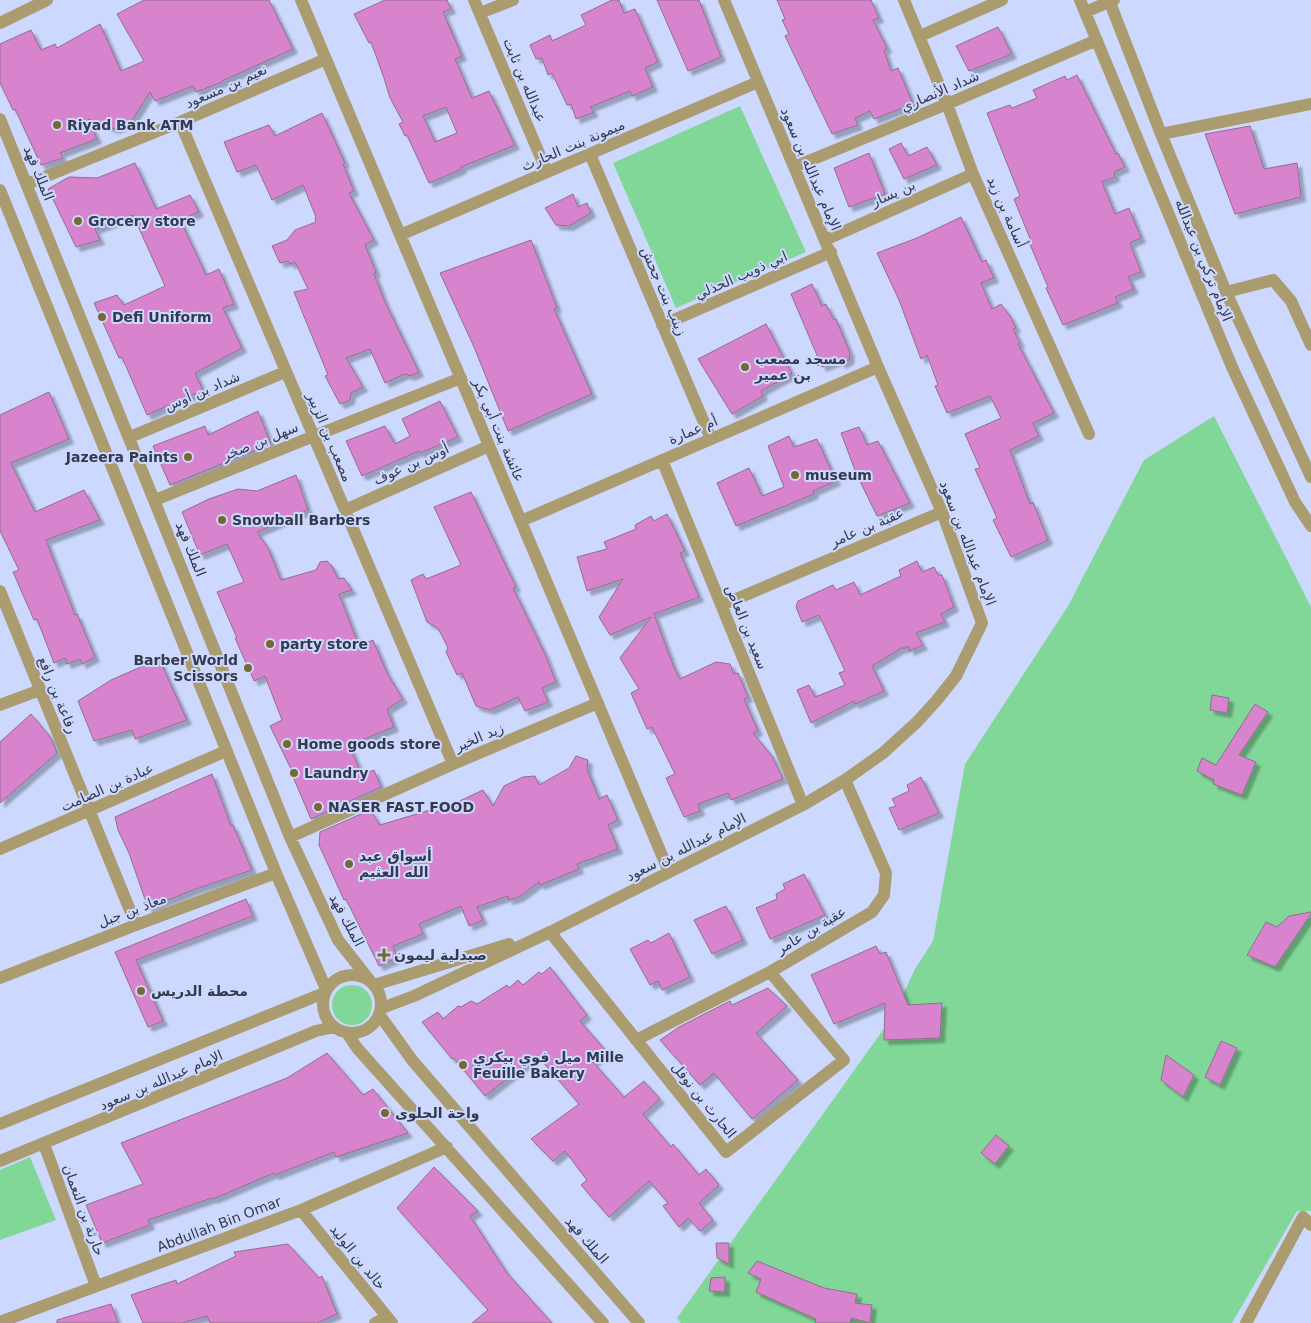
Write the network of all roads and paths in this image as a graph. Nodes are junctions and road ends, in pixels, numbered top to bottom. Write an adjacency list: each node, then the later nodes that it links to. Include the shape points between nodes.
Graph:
1 (47, 0): 11 (street)
2 (301, 0): 14 (street, عائشة بنت أبي بكر)
3 (474, 0): 10 (street, عبدالله بن ثابت)
4 (513, 0): 10 (street)
5 (724, 0): 15 (street, الإمام عبدالله بن سعود)
6 (904, 0): 12 (street, أسامة بن زيد)
7 (1002, 0): 12 (street)
8 (1111, 1): 9 (street); 20 (street, الإمام تركي بن عبدالله)
9 (1082, 6): 13 (street, الإمام تركي بن عبدالله)
10 (480, 13): 23 (street, عبدالله بن ثابت)
11 (0, 24)
12 (920, 36): 16 (street, أسامة بن زيد)
13 (1097, 40): 16 (street, شداد الأنصاري); 47 (street, الإمام تركي بن عبدالله, via 1232,367 1295,502)
14 (326, 59): 19 (street, نعيم بن مسعود); 27 (street, عائشة بنت أبي بكر)
15 (758, 82): 21 (street, ميمونة بنت الحارث); 22 (street, الإمام عبدالله بن سعود)
16 (947, 104): 22 (street, شداد الأنصاري); 24 (street, أسامة بن زيد)
17 (1311, 104): 20 (street)
18 (0, 119): 25 (street, الملك فهد)
19 (180, 122): 25 (street, نعيم بن مسعود); 34 (street, مصعب بن الزبير)
20 (1161, 134): 30 (street, الإمام تركي بن عبدالله)
21 (590, 154): 23 (street, ميمونة بنت الحارث); 31 (street, زينب بنت جحش)
22 (794, 168): 28 (street, الإمام عبدالله بن سعود)
23 (548, 172): 27 (street, ميمونة بنت الحارث)
24 (974, 174): 28 (street, بن يسار); 36 (street, أسامة بن زيد)
25 (27, 184): 38 (street, الملك فهد)
26 (0, 190): 53 (street)
27 (400, 235): 35 (street, عائشة بنت أبي بكر)
28 (825, 240): 29 (street, الإمام عبدالله بن سعود)
29 (831, 252): 31 (street, ابي ذويب الحذلي); 33 (street, الإمام عبدالله بن سعود)
30 (1226, 292): 32 (street, via 1273,280 1290,301); 42 (street, الإمام تركي بن عبدالله)
31 (662, 325): 39 (street, زينب بنت جحش)
32 (1311, 345)
33 (878, 367): 39 (street, أم عمارة); 45 (street, الإمام عبدالله بن سعود)
34 (285, 372): 37 (street, مصعب بن الزبير); 38 (street, شداد بن أوس)
35 (461, 378): 37 (street, سهل بن صخر); 40 (street, عائشة بنت أبي بكر)
36 (1089, 434)
37 (314, 436): 43 (street, سهل بن صخر); 44 (street, مصعب بن الزبير)
38 (130, 437): 43 (street, الملك فهد)
39 (710, 440): 41 (street, أم عمارة)
40 (489, 446): 44 (street, أوس بن عوف); 46 (street, عائشة بنت أبي بكر)
41 (662, 460): 46 (street, أم عمارة); 49 (street, سعيد بن العاص)
42 (1311, 477)
43 (155, 500): 58 (street, الملك فهد)
44 (345, 510): 54 (street, مصعب بن الزبير)
45 (942, 512): 49 (street, عقبة بن عامر); 55 (street, الإمام عبدالله بن سعود, via 982,623 956,676 937,700 883,753)
46 (521, 521): 51 (street, عائشة بنت أبي بكر)
47 (1311, 526)
48 (0, 591): 50 (street, رفاعة بن رافع)
49 (722, 605): 56 (street, سعيد بن العاص)
50 (40, 690): 52 (street); 57 (street, رفاعة بن رافع)
51 (598, 703): 54 (street, زيد الخير); 60 (street, عائشة بنت أبي بكر)
52 (0, 705)
53 (226, 751): 57 (street, عبادة بن الصامت); 61 (street)
54 (453, 764): 58 (street, زيد الخير)
55 (845, 780): 56 (street, الإمام عبدالله بن سعود); 64 (street, عقبة بن عامر, via 886,873 884,895 872,912)
56 (803, 805): 60 (street, الإمام عبدالله بن سعود)
57 (90, 811): 59 (street, عبادة بن الصامت); 62 (street, رفاعة بن رافع)
58 (290, 837): 66 (street, الملك فهد, via 338,940)
59 (0, 849)
60 (669, 872): 63 (street, الإمام عبدالله بن سعود)
61 (276, 873): 62 (street, معاذ بن جبل); 67 (street)
62 (136, 925): 65 (street, معاذ بن جبل)
63 (550, 932): 66 (street, الإمام عبدالله بن سعود); 68 (street, الإمام عبدالله بن سعود); 71 (street, الحارث بن نوفل)
64 (770, 972): 71 (street, عقبة بن عامر); 71 (street, الحارث بن نوفل, via 844,1060 726,1152)
65 (0, 978)
66 (372, 983): 67 (street, via 362,976 344,975); 68 (street, via 379,991)
67 (325, 991): 69 (street, via 322,1000 324,1015); 72 (street, الإمام عبدالله بن سعود)
68 (380, 1011): 70 (street, via 364,1031); 83 (street, الملك فهد, via 412,1060)
69 (334, 1027): 70 (street); 73 (street, الإمام عبدالله بن سعود, via 316,1031)
70 (347, 1033): 74 (street)
71 (636, 1040)
72 (0, 1124)
73 (44, 1144): 75 (street, الإمام عبدالله بن سعود); 78 (street, حارثة بن النعمان)
74 (446, 1147): 76 (street, Abdullah Bin Omar); 82 (street)
75 (0, 1162)
76 (300, 1210): 78 (street, Abdullah Bin Omar); 79 (street, خالد بن الوليد)
77 (1307, 1221): 84 (street)
78 (96, 1286): 80 (street, Abdullah Bin Omar)
79 (390, 1320): 81 (street)
80 (0, 1322)
81 (375, 1323)
82 (603, 1323)
83 (639, 1323)
84 (1246, 1323)

